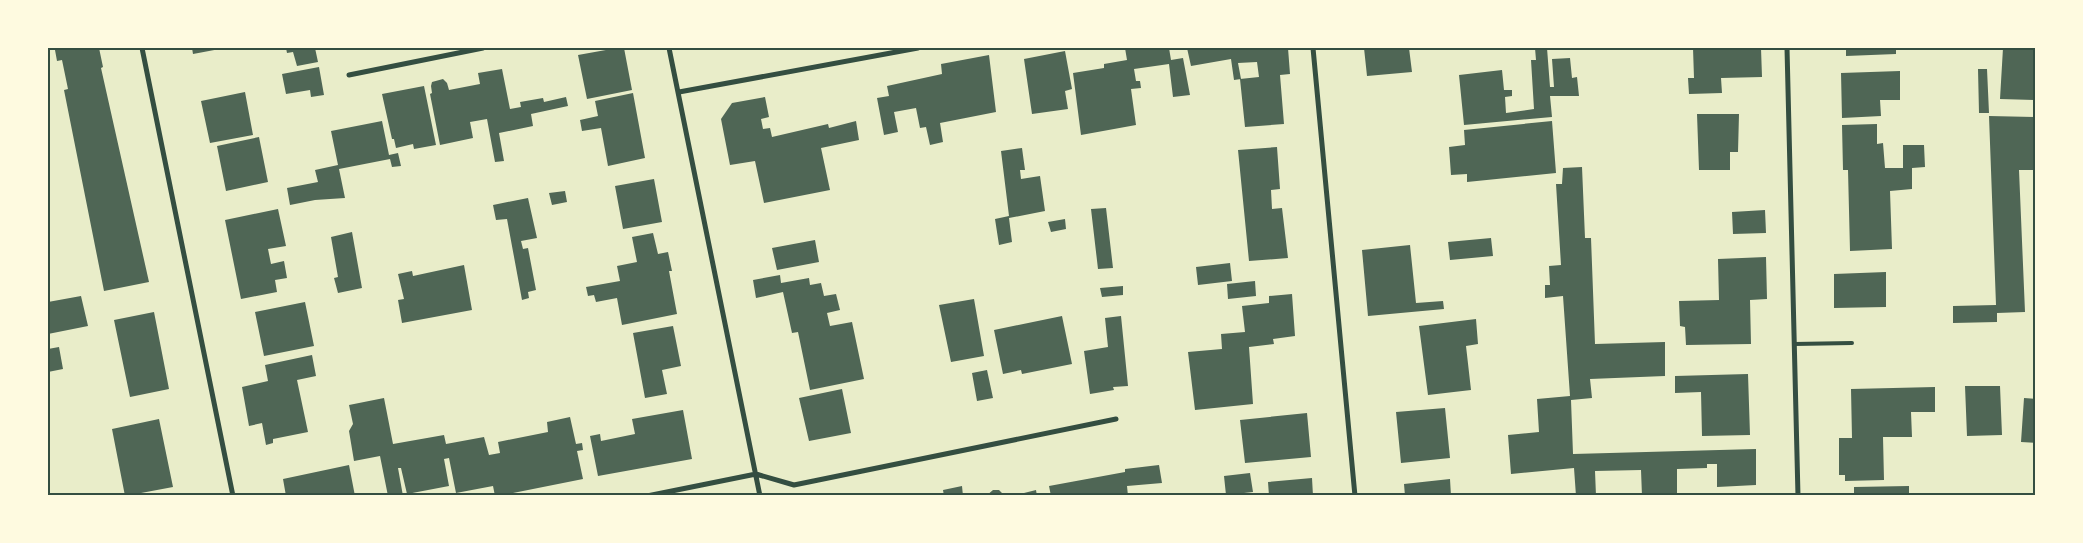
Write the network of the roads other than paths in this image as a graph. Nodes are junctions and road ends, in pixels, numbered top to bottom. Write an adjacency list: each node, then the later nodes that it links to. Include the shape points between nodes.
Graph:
1 (142, 48): 13 (street)
2 (483, 48): 7 (street)
3 (669, 48): 8 (street)
4 (918, 48): 8 (street)
5 (1313, 48): 16 (street)
6 (1787, 48): 10 (street)
7 (349, 75)
8 (679, 92): 12 (street)
9 (1852, 343): 10 (lane)
10 (1794, 344): 17 (street)
11 (1116, 419): 12 (street, via 794,485)
12 (756, 474): 14 (street); 15 (street)
13 (233, 496)
14 (647, 496)
15 (760, 496)
16 (1355, 496)
17 (1798, 496)

